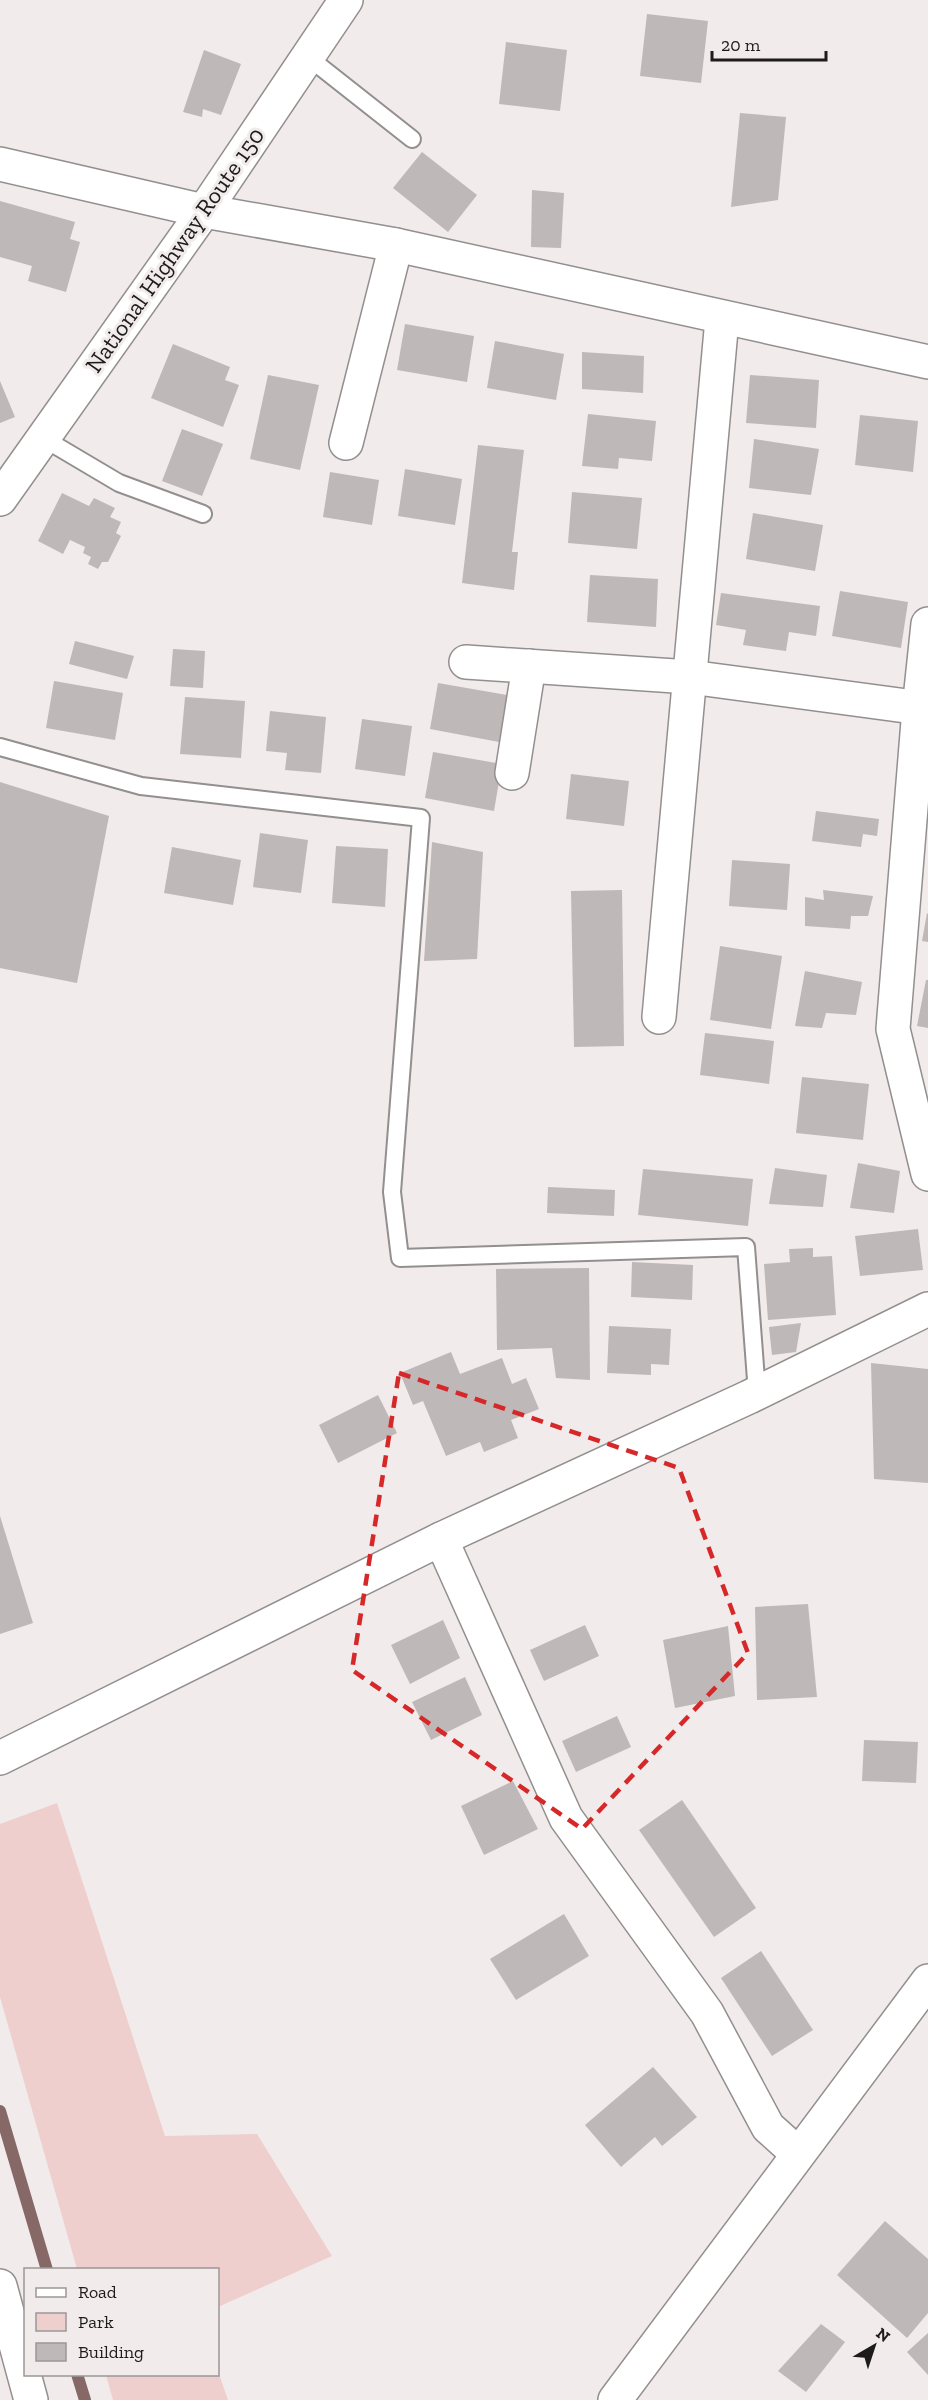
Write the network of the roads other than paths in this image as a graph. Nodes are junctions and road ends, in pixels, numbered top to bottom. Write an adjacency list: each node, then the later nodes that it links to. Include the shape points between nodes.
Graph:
1 (346, 0): 2 (main road, National Highway Route 150)
2 (308, 57): 3 (lane); 5 (main road, National Highway Route 150)
3 (412, 139)
4 (0, 164): 5 (main road)
5 (204, 211): 6 (main road); 9 (main road, National Highway Route 150)
6 (396, 245): 7 (main road); 10 (main road)
7 (722, 319): 8 (main road); 16 (main road)
8 (928, 362)
9 (43, 438): 11 (main road, National Highway Route 150); 12 (lane, via 119,483)
10 (346, 443)
11 (0, 499)
12 (203, 514)
13 (928, 624): 17 (main road)
14 (466, 662): 15 (main road)
15 (529, 666): 16 (main road); 19 (main road)
16 (690, 677): 17 (main road); 20 (main road)
17 (923, 709): 21 (main road, via 893,1029)
18 (0, 747): 23 (lane, via 141,786 421,818 392,1192 400,1258 746,1247)
19 (512, 773)
20 (659, 1017)
21 (928, 1174)
22 (928, 1309): 23 (main road)
23 (757, 1393): 24 (main road)
24 (441, 1539): 25 (main road); 27 (main road, via 566,1818 707,2013 768,2127)
25 (0, 1758)
26 (928, 1981): 27 (main road)
27 (798, 2154): 32 (main road)
28 (0, 2286): 29 (main road)
29 (24, 2374)
30 (24, 2376): 31 (main road)
31 (31, 2400)
32 (615, 2400)

